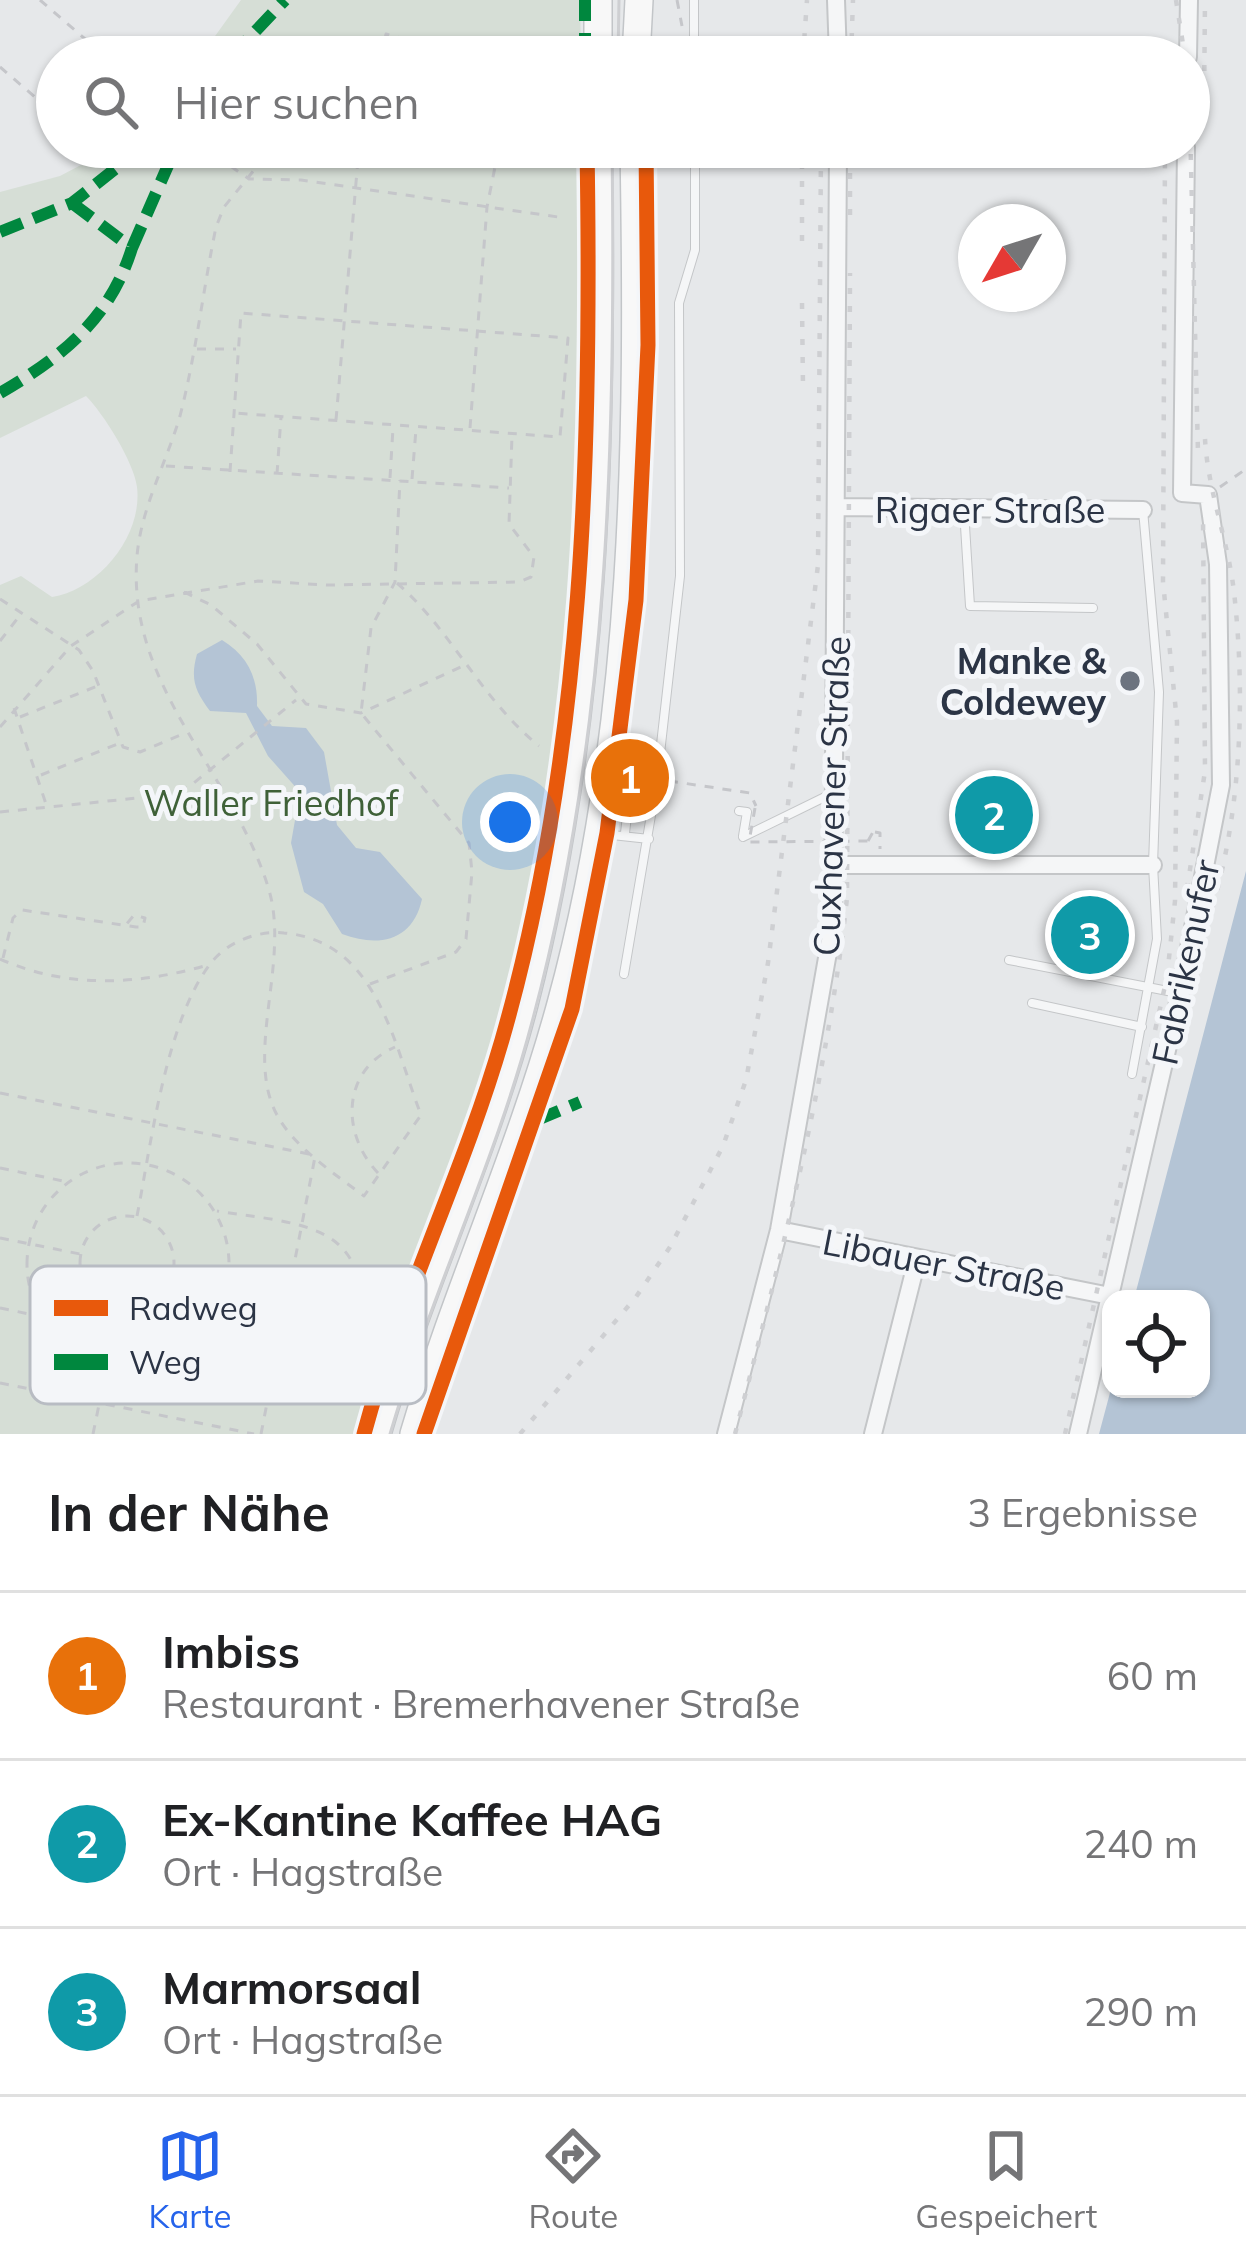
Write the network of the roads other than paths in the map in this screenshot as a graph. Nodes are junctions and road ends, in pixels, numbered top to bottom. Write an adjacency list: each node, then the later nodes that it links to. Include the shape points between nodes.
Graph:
1 (598, 0): 6 (main road)
2 (639, 0): 7 (main road)
3 (694, 0): 8 (lane)
4 (836, 0): 9 (street)
5 (1189, 0): 10 (street)
6 (598, 36)
7 (637, 36)
8 (694, 36)
9 (837, 36)
10 (1188, 36)
11 (598, 168): 38 (main road, via 597,481 576,717 550,888 510,1056)
12 (634, 168): 24 (main road, via 633,474)
13 (695, 168): 20 (lane, via 695,250 679,304 680,576)
14 (838, 168): 16 (street, Cuxhavener Straße)
15 (1186, 168): 31 (street, Fabrikenufer, via 1182,494 1208,495 1218,564 1220,784)
16 (837, 507): 17 (street, Rigaer Straße); 21 (street, Cuxhavener Straße)
17 (964, 508): 18 (street, Rigaer Straße); 19 (lane, via 970,606)
18 (1143, 510): 27 (lane, Fabrikenufer, via 1159,692)
19 (1093, 608)
20 (656, 784): 23 (lane, via 628,807); 25 (lane)
21 (836, 792): 22 (lane, via 743,838 747,812); 26 (street, Cuxhavener Straße)
22 (740, 811)
23 (625, 833): 24 (lane); 25 (lane)
24 (596, 837): 42 (main road, via 562,1003)
25 (649, 838): 29 (lane)
26 (836, 865): 27 (street); 35 (street, Cuxhavener Straße, via 824,987)
27 (1153, 866): 30 (lane, Fabrikenufer)
28 (1009, 960): 30 (lane)
29 (624, 974)
30 (1151, 988): 31 (lane); 33 (lane, Fabrikenufer)
31 (1180, 994): 37 (street, Fabrikenufer)
32 (1032, 1003): 33 (lane)
33 (1142, 1027): 34 (lane, Fabrikenufer)
34 (1132, 1074)
35 (779, 1230): 36 (street, Libauer Straße); 44 (street, Cuxhavener Straße)
36 (917, 1260): 39 (street, Libauer Straße); 45 (street)
37 (1111, 1290)
38 (426, 1295)
39 (1102, 1295)
40 (1102, 1330): 46 (street, Fabrikenufer)
41 (388, 1404): 43 (main road)
42 (419, 1433)
43 (377, 1434)
44 (726, 1434)
45 (874, 1434)
46 (1078, 1434)

